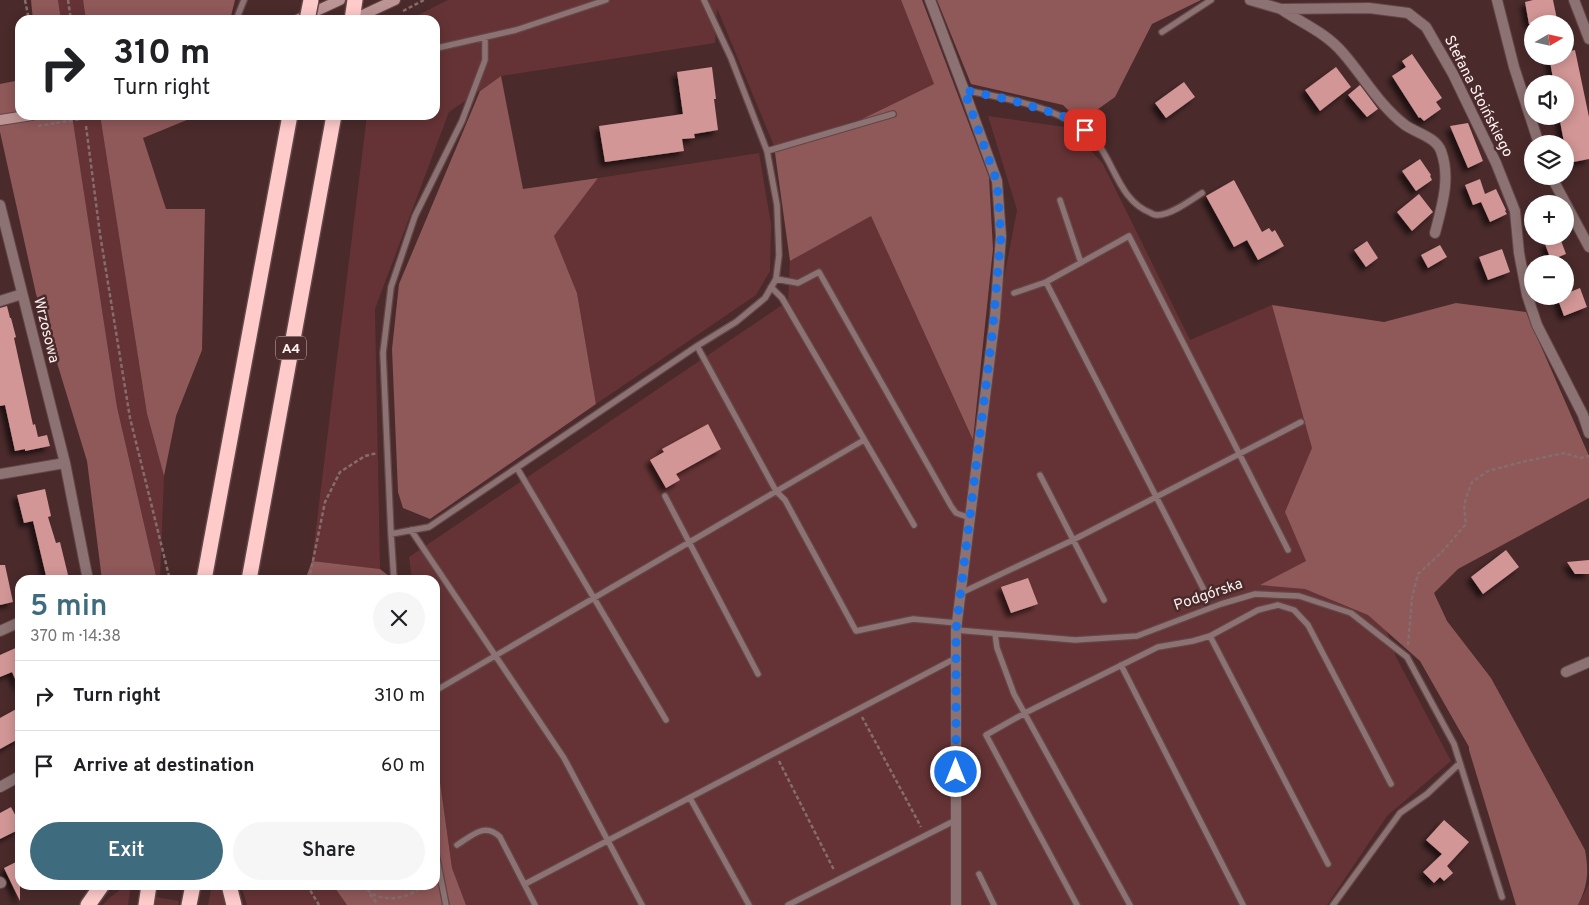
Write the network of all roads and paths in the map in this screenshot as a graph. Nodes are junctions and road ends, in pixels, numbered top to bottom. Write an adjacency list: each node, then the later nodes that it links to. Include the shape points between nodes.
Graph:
1 (24, 0): 16 (path)
2 (68, 0): 17 (path)
3 (244, 0): 18 (lane)
4 (310, 0): 19 (highway, bridge)
5 (340, 0): 20 (main road)
6 (356, 0): 21 (highway)
7 (396, 0): 22 (main road)
8 (606, 0): 24 (lane)
9 (704, 0): 37 (lane)
10 (930, 0): 27 (street)
11 (1211, 0): 23 (lane)
12 (1250, 0): 15 (street, Stefana Stoińskiego)
13 (1497, 0): 36 (street)
14 (1574, 0): 25 (street)
15 (1281, 9): 42 (street, Stefana Stoińskiego, via 1317,30 1342,52 1385,108 1440,148 1445,164 1445,189); 53 (street, Stefana Stoińskiego, via 1369,8 1408,13 1426,27 1496,163 1515,211 1527,295 1537,325)
16 (28, 15)
17 (70, 15)
18 (238, 15)
19 (308, 15)
20 (308, 15)
21 (353, 15)
22 (363, 15)
23 (1162, 32)
24 (485, 37): 26 (lane); 55 (lane, via 485,60 462,120 416,216 391,287 383,353)
25 (1589, 39)
26 (440, 47)
27 (964, 90): 39 (lane, via 1063,116 1085,130 1103,152 1126,194 1141,209 1157,215 1171,211); 65 (street, via 997,182 1001,236)
28 (893, 114): 37 (lane)
29 (15, 118): 30 (main road)
30 (0, 120)
31 (74, 120): 34 (path, bridge)
32 (289, 120): 74 (highway)
33 (333, 120): 75 (highway, A4)
34 (56, 123)
35 (86, 126): 73 (path, via 130,418)
36 (1536, 135)
37 (768, 151): 45 (lane, via 777,205 779,255)
38 (1557, 185): 43 (street)
39 (1202, 193)
40 (1060, 200): 44 (lane)
41 (0, 205): 49 (street, Wrzosowa)
42 (1436, 233)
43 (1589, 247)
44 (1081, 263): 46 (lane); 56 (lane, via 1129,236)
45 (776, 279): 47 (lane); 65 (lane, via 798,283 819,272 951,506)
46 (1046, 282): 48 (lane); 64 (lane)
47 (771, 287): 51 (lane, via 765,298 736,322); 54 (lane, via 782,298)
48 (1014, 293)
49 (22, 294): 50 (street); 58 (street, Wrzosowa)
50 (0, 301)
51 (697, 346): 59 (lane); 62 (lane)
52 (1301, 422): 56 (lane)
53 (1589, 433)
54 (864, 440): 62 (lane); 66 (lane)
55 (388, 450): 68 (lane); 76 (path, via 365,456 340,472 325,502)
56 (1240, 454): 64 (lane); 71 (lane)
57 (1589, 456): 88 (path, via 1581,458 1564,453 1522,462 1488,471 1472,482 1464,505 1466,524 1418,574 1412,598)
58 (65, 463): 60 (street); 72 (street, Wrzosowa)
59 (517, 468): 67 (lane, via 429,527); 80 (lane)
60 (0, 474)
61 (1040, 475): 69 (lane)
62 (776, 492): 70 (lane); 83 (lane, Podgórska, via 785,500 856,631 913,619)
63 (665, 496): 70 (lane)
64 (1156, 497): 69 (lane); 79 (lane)
65 (970, 518): 78 (street)
66 (914, 525)
67 (411, 530): 68 (lane); 87 (lane)
68 (391, 534): 77 (lane)
69 (1074, 540): 78 (lane); 81 (lane)
70 (689, 542): 80 (lane); 93 (lane)
71 (1288, 550)
72 (87, 575)
73 (169, 575)
74 (205, 575)
75 (250, 575)
76 (311, 575)
77 (394, 575)
78 (961, 593): 83 (street)
79 (1206, 594)
80 (594, 598): 87 (lane); 97 (lane)
81 (1104, 600)
82 (15, 624): 84 (street)
83 (956, 626): 85 (lane, Podgórska); 89 (street)
84 (0, 631)
85 (995, 634): 88 (lane, Podgórska, via 1075,640 1137,636 1255,594 1299,596 1351,612); 96 (lane, via 997,648)
86 (1210, 636): 91 (lane, via 1158,647); 101 (lane, via 1258,610 1278,605 1294,610 1308,625); 108 (lane)
87 (495, 655): 94 (lane); 106 (lane, via 564,758)
88 (1406, 657): 99 (lane, Podgórska, via 1454,744)
89 (956, 658): 95 (lane); 104 (street)
90 (1589, 662): 92 (street)
91 (1121, 665): 96 (lane); 137 (lane)
92 (1566, 672)
93 (758, 674)
94 (440, 688)
95 (858, 709): 98 (lane); 105 (path)
96 (1024, 713): 135 (lane, via 986,735); 136 (lane)
97 (666, 720)
98 (775, 753): 103 (lane); 111 (path)
99 (1460, 763): 121 (lane, Podgórska); 138 (lane, via 1427,794 1400,813)
100 (15, 779): 102 (street)
101 (1391, 784)
102 (0, 787)
103 (690, 798): 106 (lane); 131 (lane)
104 (956, 820): 105 (lane); 133 (street)
105 (926, 835): 111 (lane)
106 (608, 840): 112 (lane); 130 (lane)
107 (457, 845): 112 (lane, via 483,829 493,830)
108 (1328, 864)
109 (440, 874): 128 (lane)
110 (978, 874): 134 (lane)
111 (839, 879): 132 (lane)
112 (525, 884): 129 (lane)
113 (98, 890): 122 (highway)
114 (148, 890): 123 (highway)
115 (192, 890): 124 (highway)
116 (230, 890): 125 (highway)
117 (310, 890): 126 (path)
118 (367, 890): 120 (path)
119 (418, 890): 120 (path, via 390,899)
120 (369, 893): 127 (path)
121 (1502, 897)
122 (88, 905)
123 (146, 905)
124 (189, 905)
125 (234, 905)
126 (319, 905)
127 (378, 905)
128 (446, 905)
129 (535, 905)
130 (642, 905)
131 (749, 905)
132 (788, 905)
133 (956, 905)
134 (994, 905)
135 (1077, 905)
136 (1130, 905)
137 (1243, 905)
138 (1333, 905)

